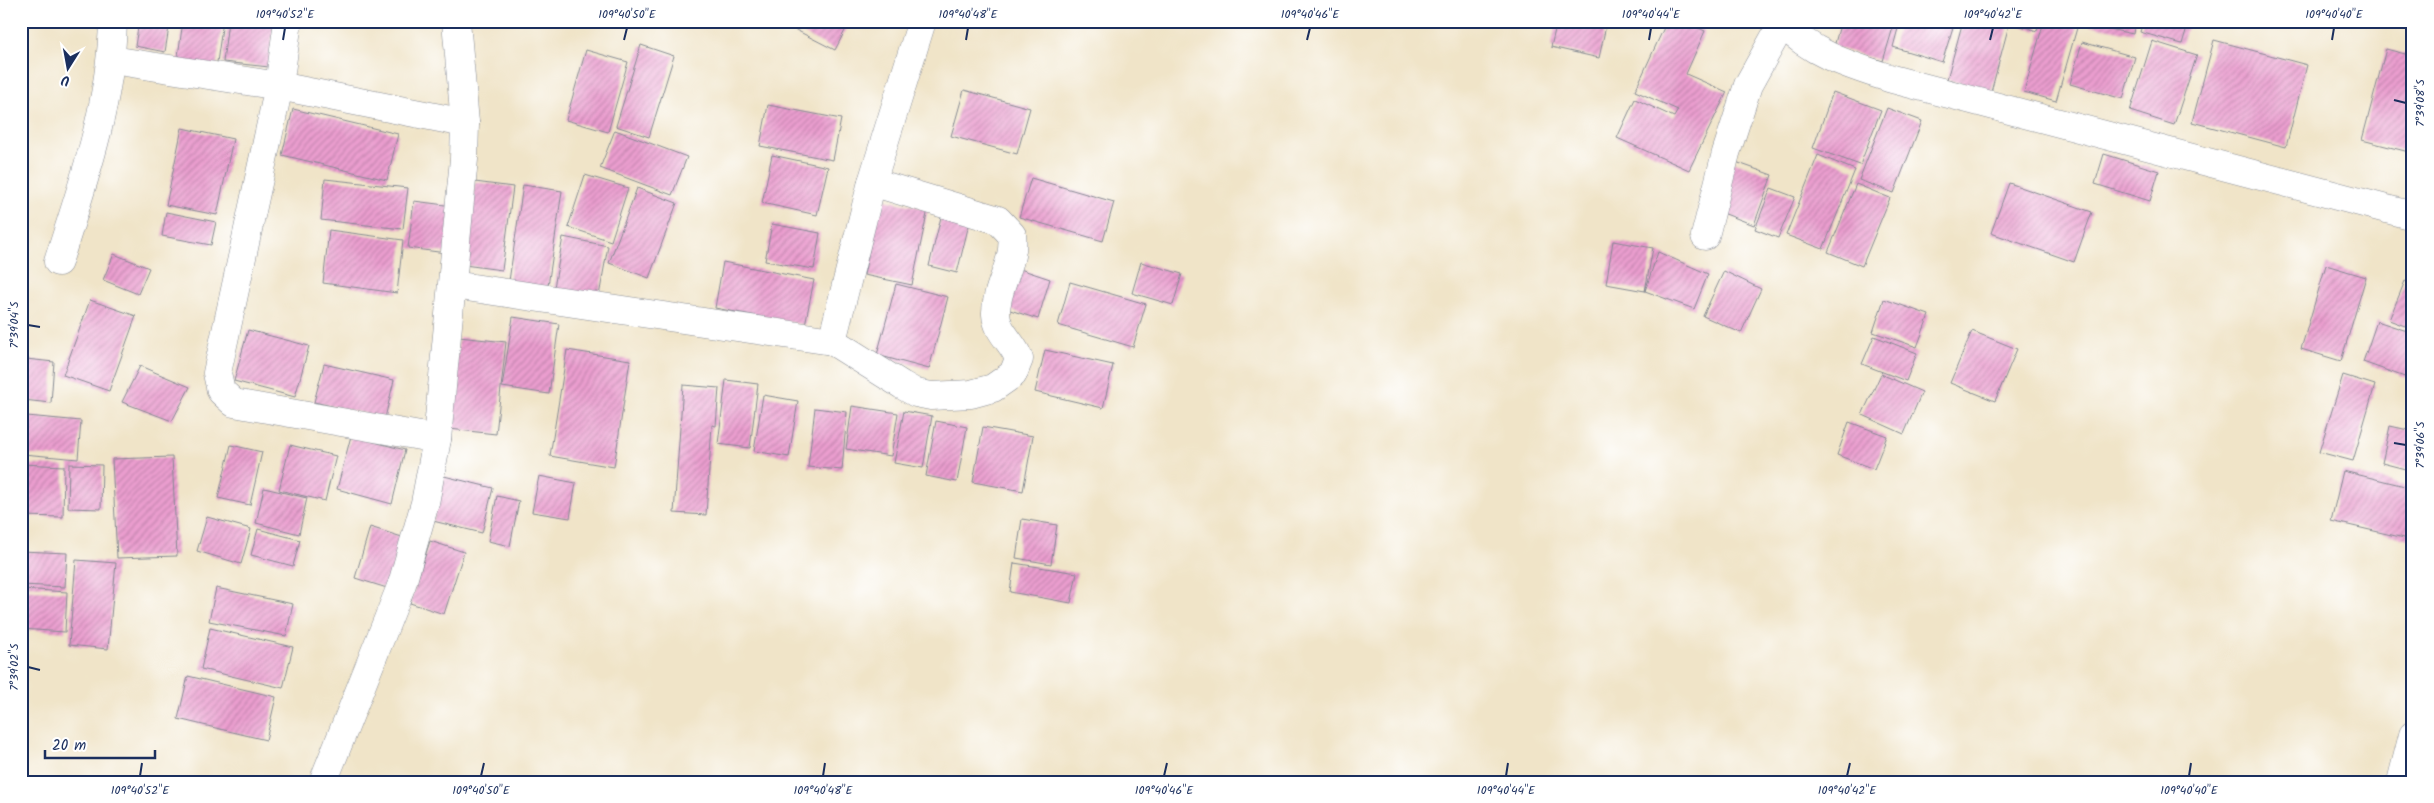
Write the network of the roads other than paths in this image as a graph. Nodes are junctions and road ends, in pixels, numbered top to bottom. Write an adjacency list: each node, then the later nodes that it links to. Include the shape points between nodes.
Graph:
1 (113, 21): 6 (street)
2 (288, 21): 7 (street)
3 (456, 21): 8 (street)
4 (922, 21): 9 (street)
5 (1781, 23): 10 (street, via 1807,45 1829,57 1901,82); 11 (street, via 1748,85 1726,153)
6 (112, 60): 7 (street); 12 (street, via 90,164)
7 (280, 86): 8 (street); 15 (street, via 217,374 221,391 234,403)
8 (465, 124): 13 (street)
9 (872, 182): 14 (street); 14 (street, via 998,220 1007,228 1012,235 1012,254 996,315 1017,354 1018,364 1009,378 993,388 971,394 931,396 916,393)
10 (2413, 216)
11 (1705, 236)
12 (58, 262)
13 (454, 284): 14 (street); 15 (street)
14 (832, 342)
15 (437, 439): 17 (street, via 425,503 402,584)
16 (2413, 735): 18 (street)
17 (323, 782)
18 (2401, 782)

